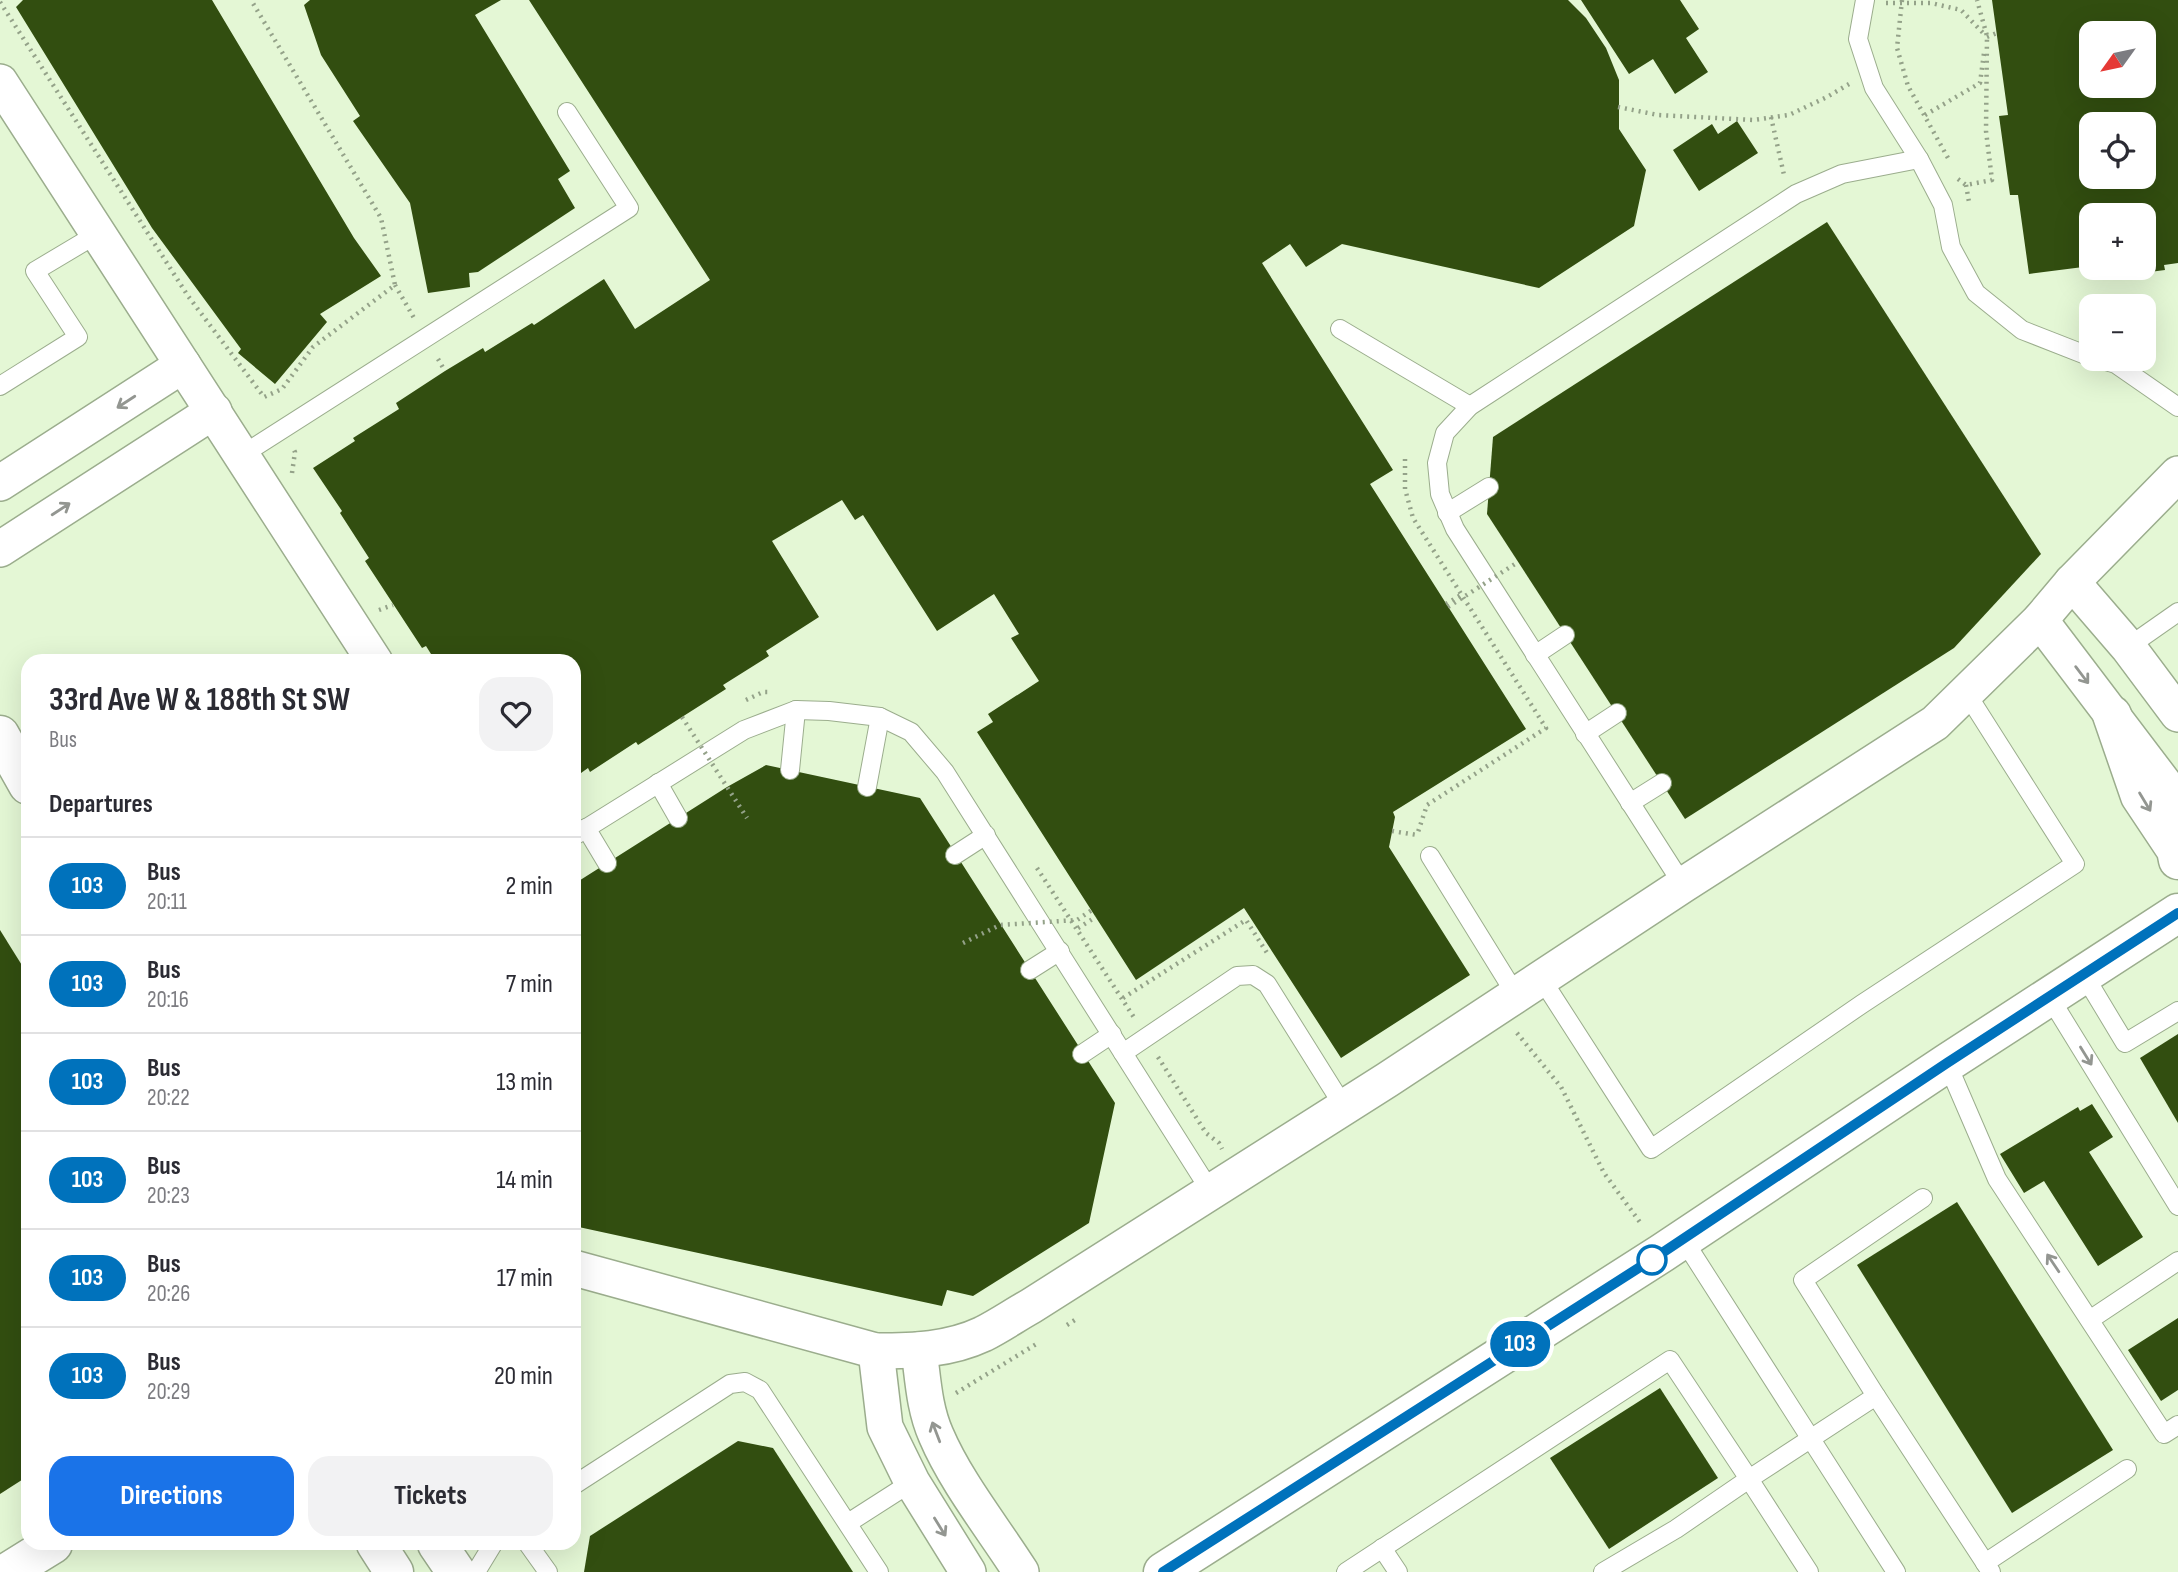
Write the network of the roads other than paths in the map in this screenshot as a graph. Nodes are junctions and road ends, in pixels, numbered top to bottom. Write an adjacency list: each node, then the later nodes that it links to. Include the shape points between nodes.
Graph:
1 (1864, 1): 4 (lane, via 1858,39 1868,72)
2 (0, 82): 5 (street)
3 (567, 112): 14 (lane, via 629,208)
4 (1919, 159): 7 (lane, via 1943,205 1951,247 1976,293 2022,330); 11 (lane, via 1842,174 1796,194)
5 (97, 234): 8 (street); 10 (lane, via 36,271 78,337)
6 (1340, 329): 11 (lane)
7 (2079, 351)
8 (183, 365): 13 (street); 16 (street, one-way to 16)
9 (2126, 371): 12 (lane)
10 (0, 386)
11 (1469, 406): 18 (lane, via 1445,433 1437,463)
12 (2178, 407)
13 (214, 411): 14 (street); 19 (street, one-way to 13)
14 (242, 455): 25 (street)
15 (2178, 474): 20 (street)
16 (0, 483)
17 (1489, 487): 18 (lane)
18 (1447, 513): 26 (lane)
19 (0, 549)
20 (2072, 582): 22 (street); 24 (street)
21 (2178, 612): 24 (lane)
22 (2040, 620): 27 (street); 31 (street, one-way to 31)
23 (1565, 635): 26 (lane)
24 (2128, 647): 30 (street)
25 (370, 654)
26 (1535, 655): 33 (lane)
27 (1967, 694): 50 (street, via 1893,752); 56 (lane, via 2075,864 1651,1149)
28 (796, 710): 32 (lane); 35 (lane); 37 (lane, via 744,730)
29 (1616, 713): 33 (lane)
30 (2178, 714)
31 (2112, 715): 40 (street); 48 (street, one-way to 48, via 2140,796)
32 (880, 717): 39 (lane); 45 (lane, via 911,732 945,772)
33 (1586, 734): 41 (lane)
34 (0, 735): 36 (street)
35 (790, 770)
36 (21, 772)
37 (658, 783): 42 (lane); 43 (lane)
38 (1662, 783): 41 (lane)
39 (867, 787)
40 (2178, 802)
41 (1630, 803): 50 (lane)
42 (678, 818)
43 (581, 831)
44 (581, 833): 49 (lane)
45 (986, 835): 46 (lane); 52 (lane)
46 (955, 855)
47 (1430, 856): 56 (lane)
48 (2178, 860)
49 (607, 863)
50 (1683, 885): 56 (street)
51 (2178, 913): 54 (street)
52 (1060, 951): 53 (lane); 58 (lane)
53 (1030, 970)
54 (2084, 975): 55 (street); 57 (lane, via 2125,1043)
55 (2050, 998): 61 (street); 65 (lane, one-way to 65)
56 (1524, 1001): 62 (street)
57 (2178, 1011)
58 (1112, 1034): 59 (lane); 60 (lane)
59 (1123, 1053): 62 (lane, via 1237,976 1253,975 1266,984); 63 (lane)
60 (1082, 1054)
61 (1947, 1063): 66 (street); 69 (lane, one-way to 61, via 1997,1180)
62 (1344, 1107): 63 (street)
63 (1211, 1192): 70 (street, via 982,1335)
64 (1923, 1198): 72 (lane, via 1803,1280)
65 (2178, 1206)
66 (1683, 1239): 74 (lane); 95 (street)
67 (2178, 1261): 69 (lane)
68 (581, 1270): 71 (street)
69 (2091, 1320): 73 (lane, via 2164,1434)
70 (919, 1350): 71 (street); 94 (street, one-way to 70, via 948,1461 935,1433)
71 (876, 1352): 78 (street, via 885,1427)
72 (1876, 1396): 74 (lane); 86 (lane)
73 (2178, 1425)
74 (1812, 1439): 76 (lane); 100 (lane)
75 (2127, 1469): 86 (lane)
76 (1749, 1479): 80 (lane, via 1670,1360); 98 (lane); 99 (lane)
77 (581, 1480): 79 (lane, via 730,1384 745,1382 760,1390)
78 (912, 1482): 79 (lane); 93 (street, one-way to 93)
79 (848, 1524): 92 (lane)
80 (1382, 1548): 96 (lane); 97 (lane)
81 (43, 1550): 87 (street)
82 (380, 1550): 88 (street)
83 (440, 1550): 89 (street)
84 (489, 1550): 90 (lane)
85 (532, 1550): 91 (lane)
86 (1988, 1568)
87 (8, 1572)
88 (394, 1572)
89 (456, 1572)
90 (475, 1572)
91 (548, 1572)
92 (879, 1572)
93 (968, 1572)
94 (1021, 1572)
95 (1163, 1572)
96 (1346, 1572)
97 (1398, 1572)
98 (1603, 1572)
99 (1809, 1572)
100 (1896, 1572)

